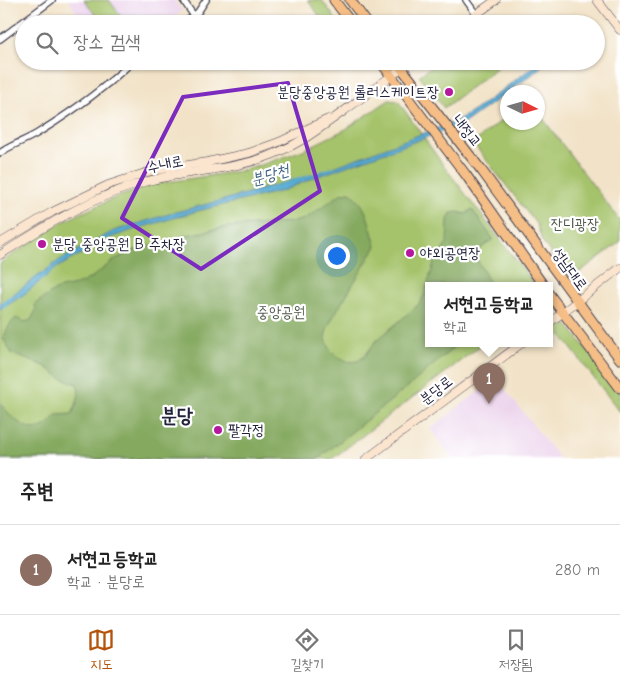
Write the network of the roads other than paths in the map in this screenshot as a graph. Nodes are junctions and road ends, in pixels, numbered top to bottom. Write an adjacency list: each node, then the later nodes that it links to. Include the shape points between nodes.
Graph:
1 (52, 0): 10 (street)
2 (183, 0): 11 (street)
3 (206, 0): 12 (street)
4 (334, 0): 13 (main road)
5 (350, 0): 14 (main road)
6 (466, 0): 9 (street)
7 (496, 0): 9 (main road)
8 (597, 0): 16 (main road)
9 (476, 14)
10 (32, 15)
11 (193, 15)
12 (195, 15)
13 (345, 15)
14 (361, 15)
15 (15, 28): 17 (street)
16 (620, 30)
17 (0, 39)
18 (123, 70): 24 (street, via 107,86 40,132)
19 (387, 70): 22 (main road)
20 (396, 70): 22 (main road, 수내로)
21 (403, 70): 25 (main road, 내정교)
22 (392, 76): 23 (main road, 수내로); 29 (main road, 성남대로, via 466,174)
23 (339, 114): 26 (main road, 수내로, via 249,153 151,171 108,185 52,212); 27 (main road, 수내로, via 307,139 271,156 240,165 150,181 96,199 41,228)
24 (0, 153)
25 (482, 171): 31 (main road, 성남대로)
26 (0, 243)
27 (0, 255)
28 (620, 268): 31 (main road)
29 (541, 282)
30 (553, 300): 32 (main road)
31 (577, 301): 32 (main road); 35 (main road, 성남대로)
32 (562, 313): 33 (main road); 36 (main road)
33 (553, 320)
34 (517, 347): 37 (main road, 분당로)
35 (620, 359)
36 (620, 388)
37 (366, 459)

